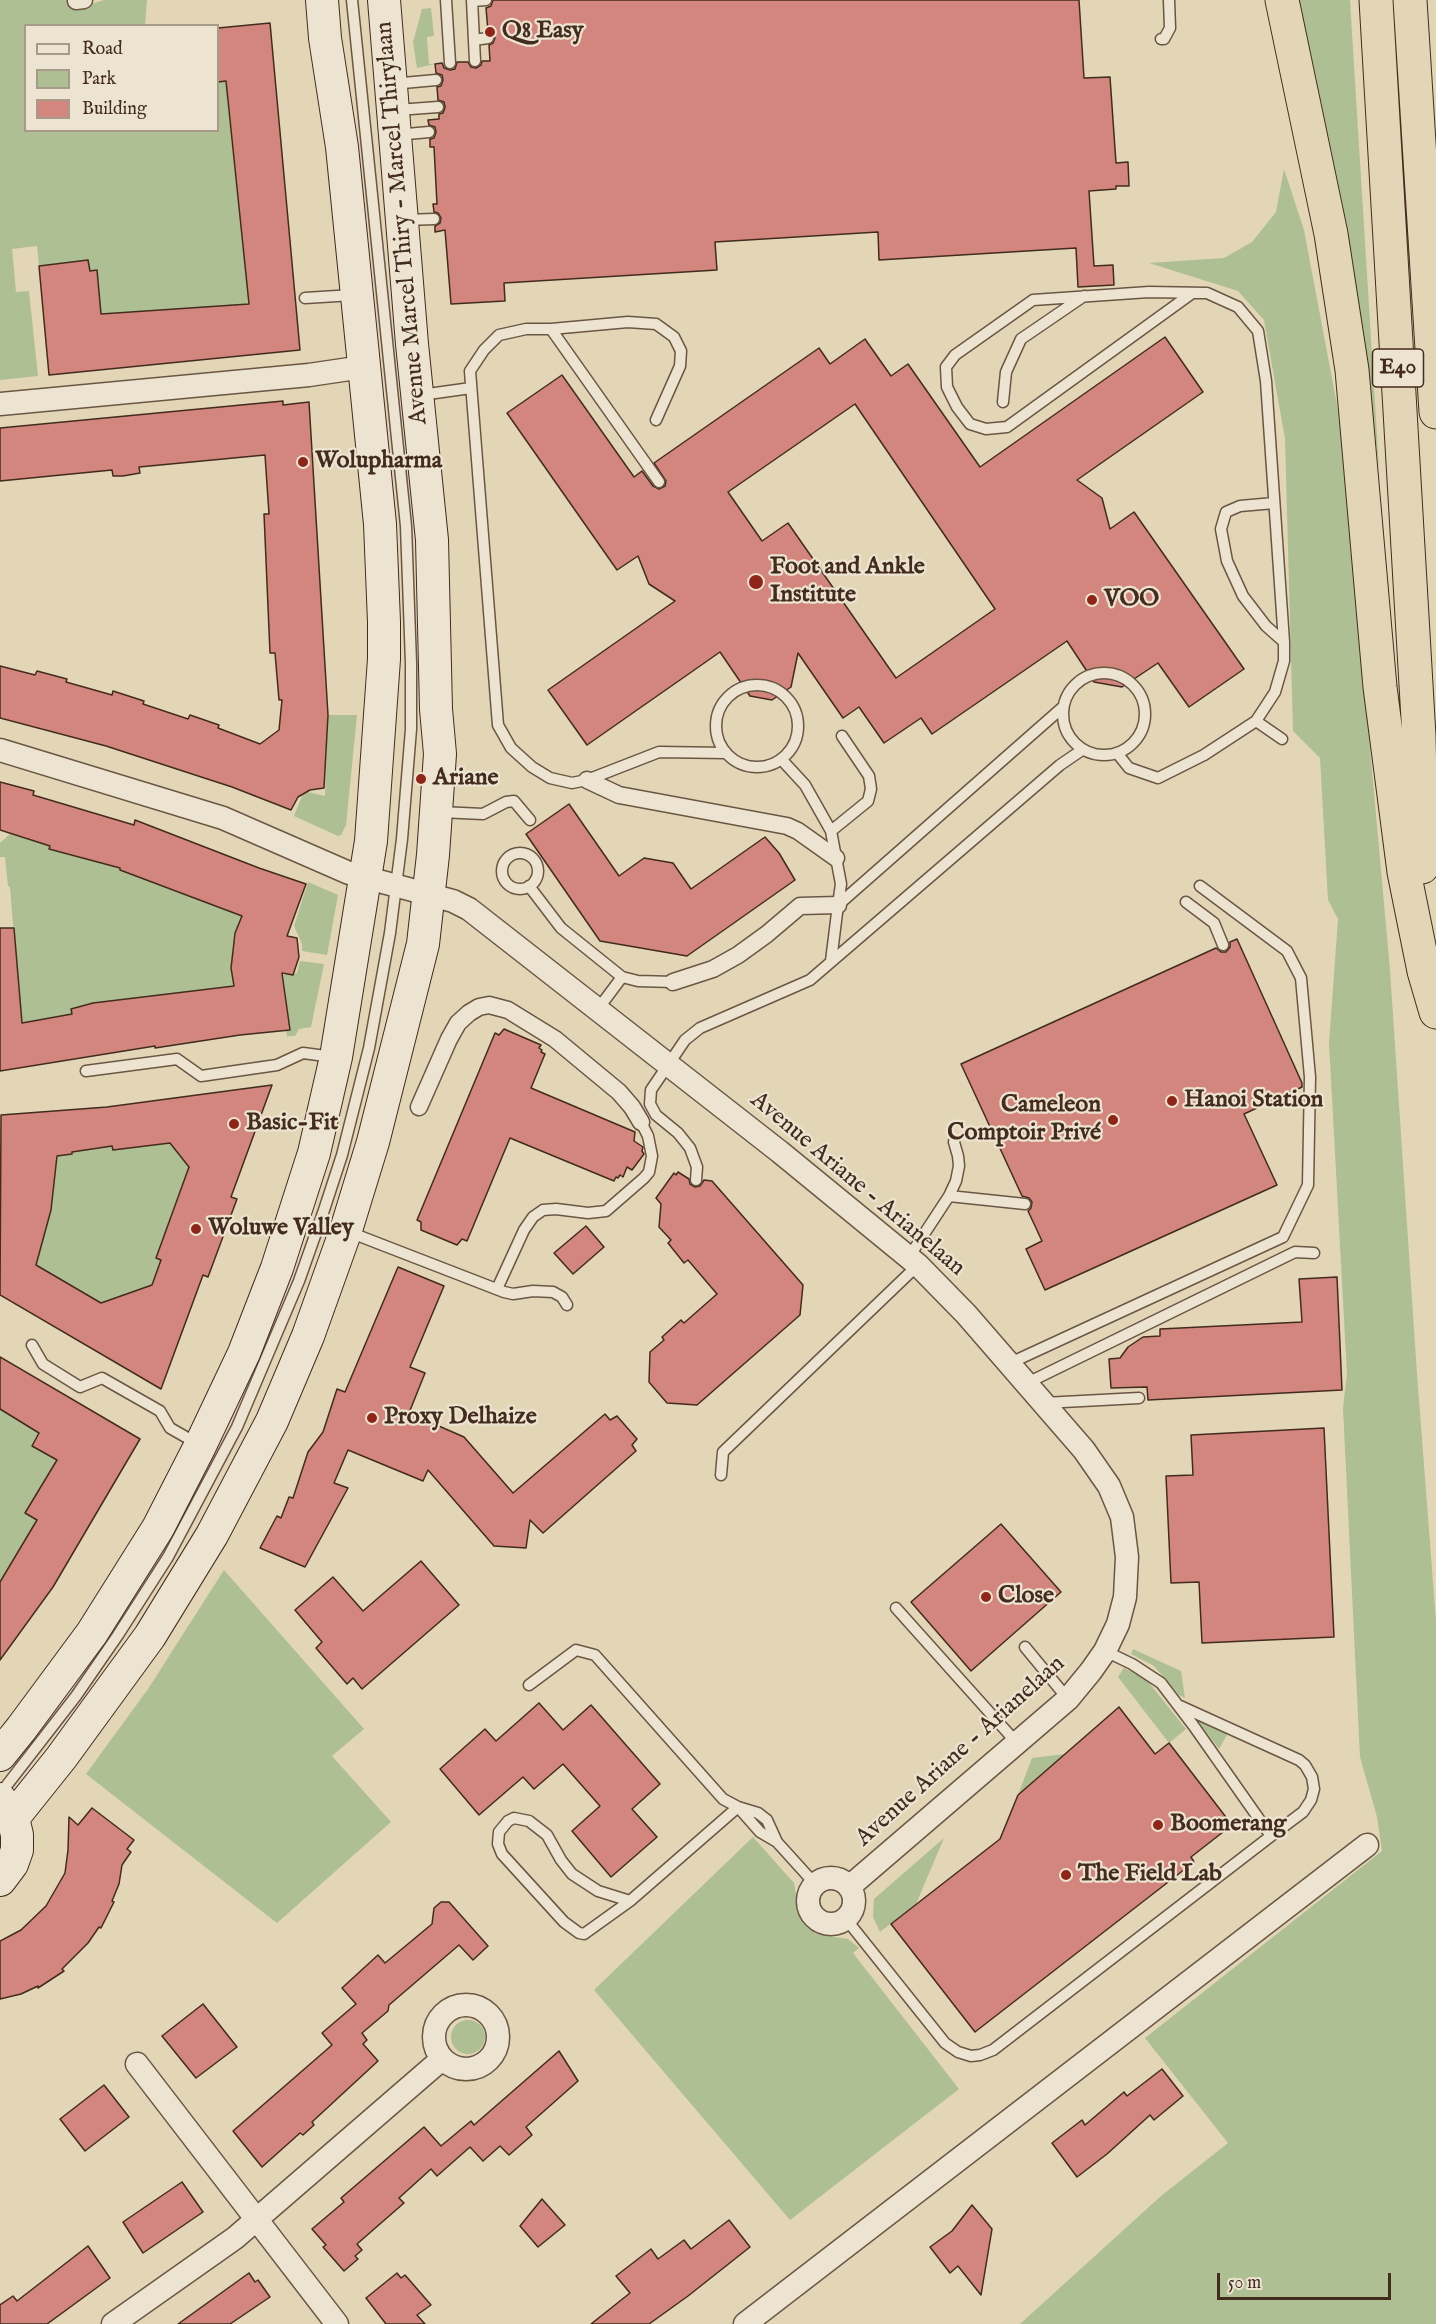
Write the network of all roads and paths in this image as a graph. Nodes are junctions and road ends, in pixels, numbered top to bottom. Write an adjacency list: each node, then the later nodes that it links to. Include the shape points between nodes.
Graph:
1 (322, 0): 23 (main road, via 342,147)
2 (352, 0): 52 (lane, Avenue Marcel Thiry - Marcel Thirylaan, via 406,537 411,729)
3 (384, 0): 18 (main road, Avenue Marcel Thiry - Marcel Thirylaan)
4 (446, 0): 15 (lane)
5 (486, 0): 10 (lane)
6 (1169, 0): 12 (lane, via 1170,28)
7 (1282, 0): 60 (highway, via 1331,234 1352,370 1380,687 1404,872)
8 (1376, 0): 60 (highway, E40, via 1419,736)
9 (1410, 0): 32 (highway, E40)
10 (472, 1): 13 (lane)
11 (488, 38): 13 (lane)
12 (1161, 39)
13 (474, 40): 14 (lane)
14 (475, 61)
15 (450, 63)
16 (436, 80): 18 (lane)
17 (438, 107): 18 (lane)
18 (394, 110): 19 (lane); 21 (main road, Avenue Marcel Thiry - Marcel Thirylaan)
19 (429, 132)
20 (434, 219): 21 (lane)
21 (402, 220): 29 (main road, Avenue Marcel Thiry - Marcel Thirylaan)
22 (1191, 294): 24 (lane); 24 (lane, via 1007,427 986,429 970,424 947,387 946,367 955,355 1033,300); 35 (lane, via 1207,293 1238,307 1258,331 1266,381)
23 (356, 295): 25 (lane); 27 (main road)
24 (1085, 296): 30 (lane, via 1022,339 1006,372)
25 (305, 298)
26 (550, 329): 28 (lane, via 500,335 470,371); 33 (lane, via 628,321 656,324 674,337 681,351 680,366); 34 (lane)
27 (363, 367): 31 (street); 51 (main road, via 380,524 384,659)
28 (471, 388): 29 (lane); 46 (lane, via 498,725 511,748 532,767 550,778 572,783)
29 (417, 396): 47 (main road, Avenue Marcel Thiry - Marcel Thirylaan, via 432,540 440,754)
30 (1003, 402)
31 (0, 404)
32 (1436, 412)
33 (656, 420)
34 (658, 482)
35 (1274, 503): 36 (lane); 36 (lane, via 1240,506 1226,512 1221,529 1227,561 1243,596)
36 (1284, 642): 38 (lane, via 1284,661 1275,692)
37 (1063, 707): 42 (lane, via 1066,731); 44 (lane, via 1074,685 1090,676 1120,676 1130,683 1144,704 1143,728 1128,748); 57 (lane)
38 (1256, 721): 40 (lane); 44 (lane, via 1158,778 1129,768)
39 (842, 736): 49 (lane, via 869,776 871,789 868,801)
40 (1282, 739)
41 (0, 750): 51 (street, Avenue Ariane - Arianelaan, via 223,818)
42 (1082, 750): 44 (lane, via 1105,756); 59 (lane)
43 (726, 753): 45 (lane, via 735,761 753,766 771,765); 45 (lane, via 716,731 720,707 738,689 762,684 784,694 797,715 796,739); 46 (lane, via 659,753)
44 (1117, 753)
45 (781, 759): 49 (lane, via 805,786)
46 (587, 780): 50 (street, via 619,795 787,826)
47 (436, 812): 48 (lane, via 483,814 514,801); 55 (main road, Avenue Marcel Thiry - Marcel Thirylaan)
48 (530, 820)
49 (831, 831): 50 (lane)
50 (836, 858): 57 (lane, via 841,884)
51 (365, 877): 52 (street, Avenue Ariane - Arianelaan); 65 (main road)
52 (396, 886): 55 (street, Avenue Ariane - Arianelaan); 94 (lane, Avenue Marcel Thiry - Marcel Thirylaan, via 369,1048 352,1115 323,1213 270,1355 168,1557)
53 (529, 886): 61 (lane, via 561,928)
54 (1200, 886): 80 (lane, via 1287,951 1301,978 1310,1077 1308,1185 1283,1237)
55 (428, 894): 63 (street, Avenue Ariane - Arianelaan, via 469,909); 74 (main road, Avenue Marcel Thiry - Marcel Thirylaan, via 423,944 373,1142)
56 (1186, 902): 58 (lane, via 1214,923)
57 (838, 905): 59 (lane); 62 (street, via 800,906 738,955 713,969)
58 (1223, 945)
59 (831, 961): 66 (lane, via 810,980 700,1028)
60 (1424, 971): 64 (highway, E40)
61 (622, 977): 62 (lane); 63 (lane)
62 (673, 982)
63 (597, 1009): 66 (street, Avenue Ariane - Arianelaan)
64 (1436, 1012)
65 (336, 1057): 67 (lane, via 303,1053 277,1065 201,1076 177,1059); 84 (main road, via 314,1153 277,1268 244,1353)
66 (667, 1064): 71 (lane, via 651,1090 650,1104 690,1148 697,1167); 76 (street, Avenue Ariane - Arianelaan)
67 (86, 1071)
68 (419, 1107): 69 (street, via 458,1023 479,1007 489,1005 508,1010 555,1039 619,1092)
69 (641, 1122): 77 (lane, via 652,1156 644,1178 606,1211 543,1210 533,1217)
70 (954, 1142): 72 (lane, via 959,1166)
71 (696, 1180)
72 (949, 1196): 73 (lane); 76 (lane)
73 (1025, 1204)
74 (346, 1230): 77 (lane); 94 (main road, Avenue Marcel Thiry - Marcel Thirylaan, via 272,1421 212,1534 150,1636 61,1758)
75 (1314, 1253): 81 (lane, via 1295,1252)
76 (913, 1261): 80 (street, Avenue Ariane - Arianelaan, via 966,1314); 85 (lane, via 723,1452)
77 (497, 1289): 78 (lane, via 513,1294 553,1292)
78 (567, 1305)
79 (32, 1345): 84 (lane, via 43,1364 80,1387 102,1378 160,1411 170,1428)
80 (1008, 1364): 81 (street, Avenue Ariane - Arianelaan)
81 (1025, 1384): 83 (street, Avenue Ariane - Arianelaan)
82 (1139, 1398): 83 (lane)
83 (1042, 1403): 88 (street, Avenue Ariane - Arianelaan, via 1084,1450 1109,1486 1122,1517 1128,1557 1125,1597)
84 (201, 1446): 93 (main road, via 158,1528 92,1633)
85 (721, 1475)
86 (896, 1608): 92 (lane)
87 (1025, 1647): 90 (lane)
88 (1105, 1651): 90 (street, Avenue Ariane - Arianelaan); 91 (lane, via 1161,1683)
89 (529, 1685): 95 (lane, via 576,1650 595,1655 723,1799)
90 (1068, 1699): 92 (street, Avenue Ariane - Arianelaan)
91 (1178, 1705): 96 (lane); 96 (lane, via 1305,1765 1314,1789 1311,1800 1303,1812)
92 (1016, 1743): 100 (street, Avenue Ariane - Arianelaan)
93 (0, 1755)
94 (4, 1804): 98 (main road, via 17,1835 12,1864)
95 (738, 1807): 99 (lane, via 763,1816 777,1842); 101 (lane)
96 (1271, 1836): 102 (lane, via 993,2050 980,2055 958,2052 945,2043)
97 (1367, 1845): 108 (street)
98 (0, 1881)
99 (815, 1884): 100 (street, via 829,1878); 102 (street, via 808,1897 815,1918 828,1924)
100 (849, 1887): 102 (street, via 854,1900)
101 (630, 1901): 101 (lane, via 588,1932 579,1933 564,1922 502,1854 499,1832 514,1818 536,1825 572,1874 603,1893)
102 (846, 1919)
103 (442, 2059): 105 (street)
104 (137, 2064): 105 (street)
105 (257, 2220): 106 (street); 107 (street)
106 (113, 2324)
107 (337, 2324)
108 (745, 2324)

